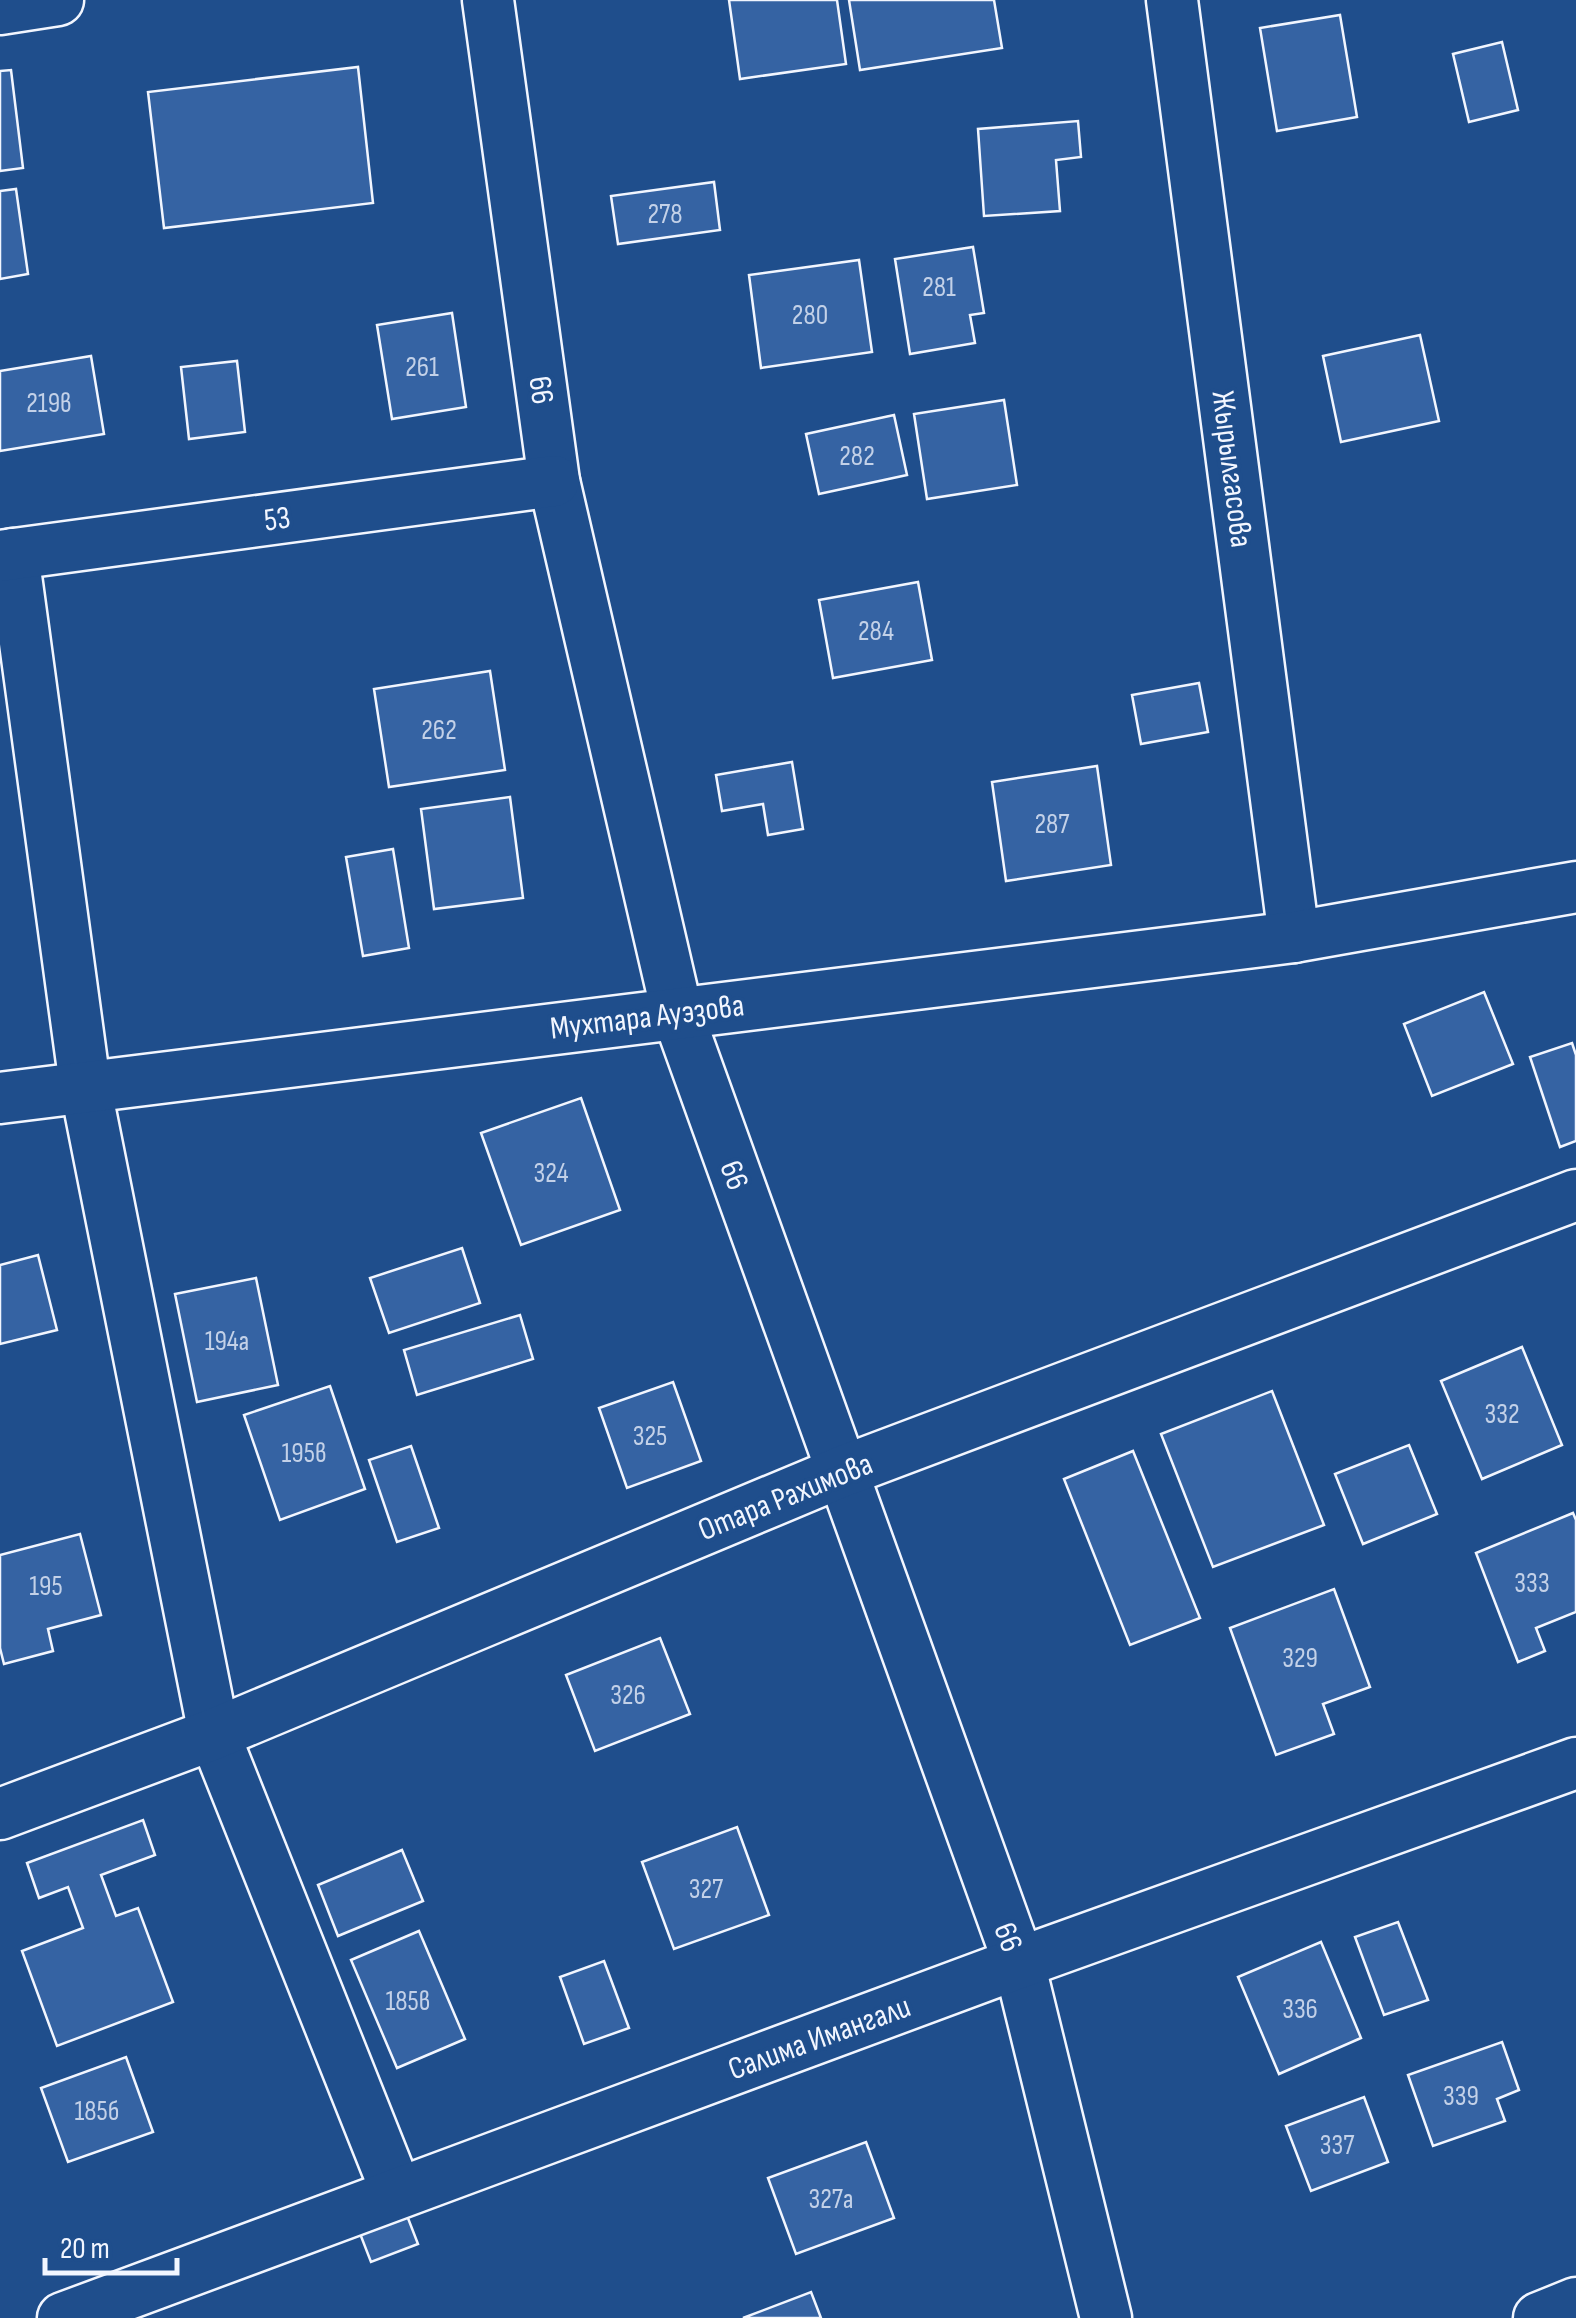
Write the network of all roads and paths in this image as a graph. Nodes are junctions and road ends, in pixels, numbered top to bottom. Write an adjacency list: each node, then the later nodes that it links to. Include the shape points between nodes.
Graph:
1 (58, 0): 4 (street)
2 (488, 0): 5 (street, 66)
3 (1172, 0): 8 (street, Жырылгасова)
4 (0, 9)
5 (554, 481): 6 (street, 53); 9 (street, 66)
6 (6, 555): 10 (street)
7 (1576, 887): 8 (street, Мухтара Ауэзова)
8 (1294, 938): 9 (street, Мухтара Ауэзова)
9 (677, 1012): 10 (street, Мухтара Ауэзова); 13 (street, 66)
10 (85, 1085): 11 (street, Мухтара Ауэзова); 14 (street)
11 (0, 1098)
12 (1576, 1195): 13 (street, Отара Рахимова)
13 (841, 1472): 14 (street, Отара Рахимова); 17 (street, 66)
14 (214, 1734): 16 (street, Отара Рахимова); 18 (street)
15 (1576, 1763): 17 (street, Салима Имангали)
16 (0, 1814)
17 (1019, 1963): 18 (street, Салима Имангали); 21 (street, 66)
18 (397, 2193): 20 (street, Салима Имангали)
19 (1576, 2303): 22 (street)
20 (63, 2318)
21 (1106, 2318)
22 (1539, 2318)

